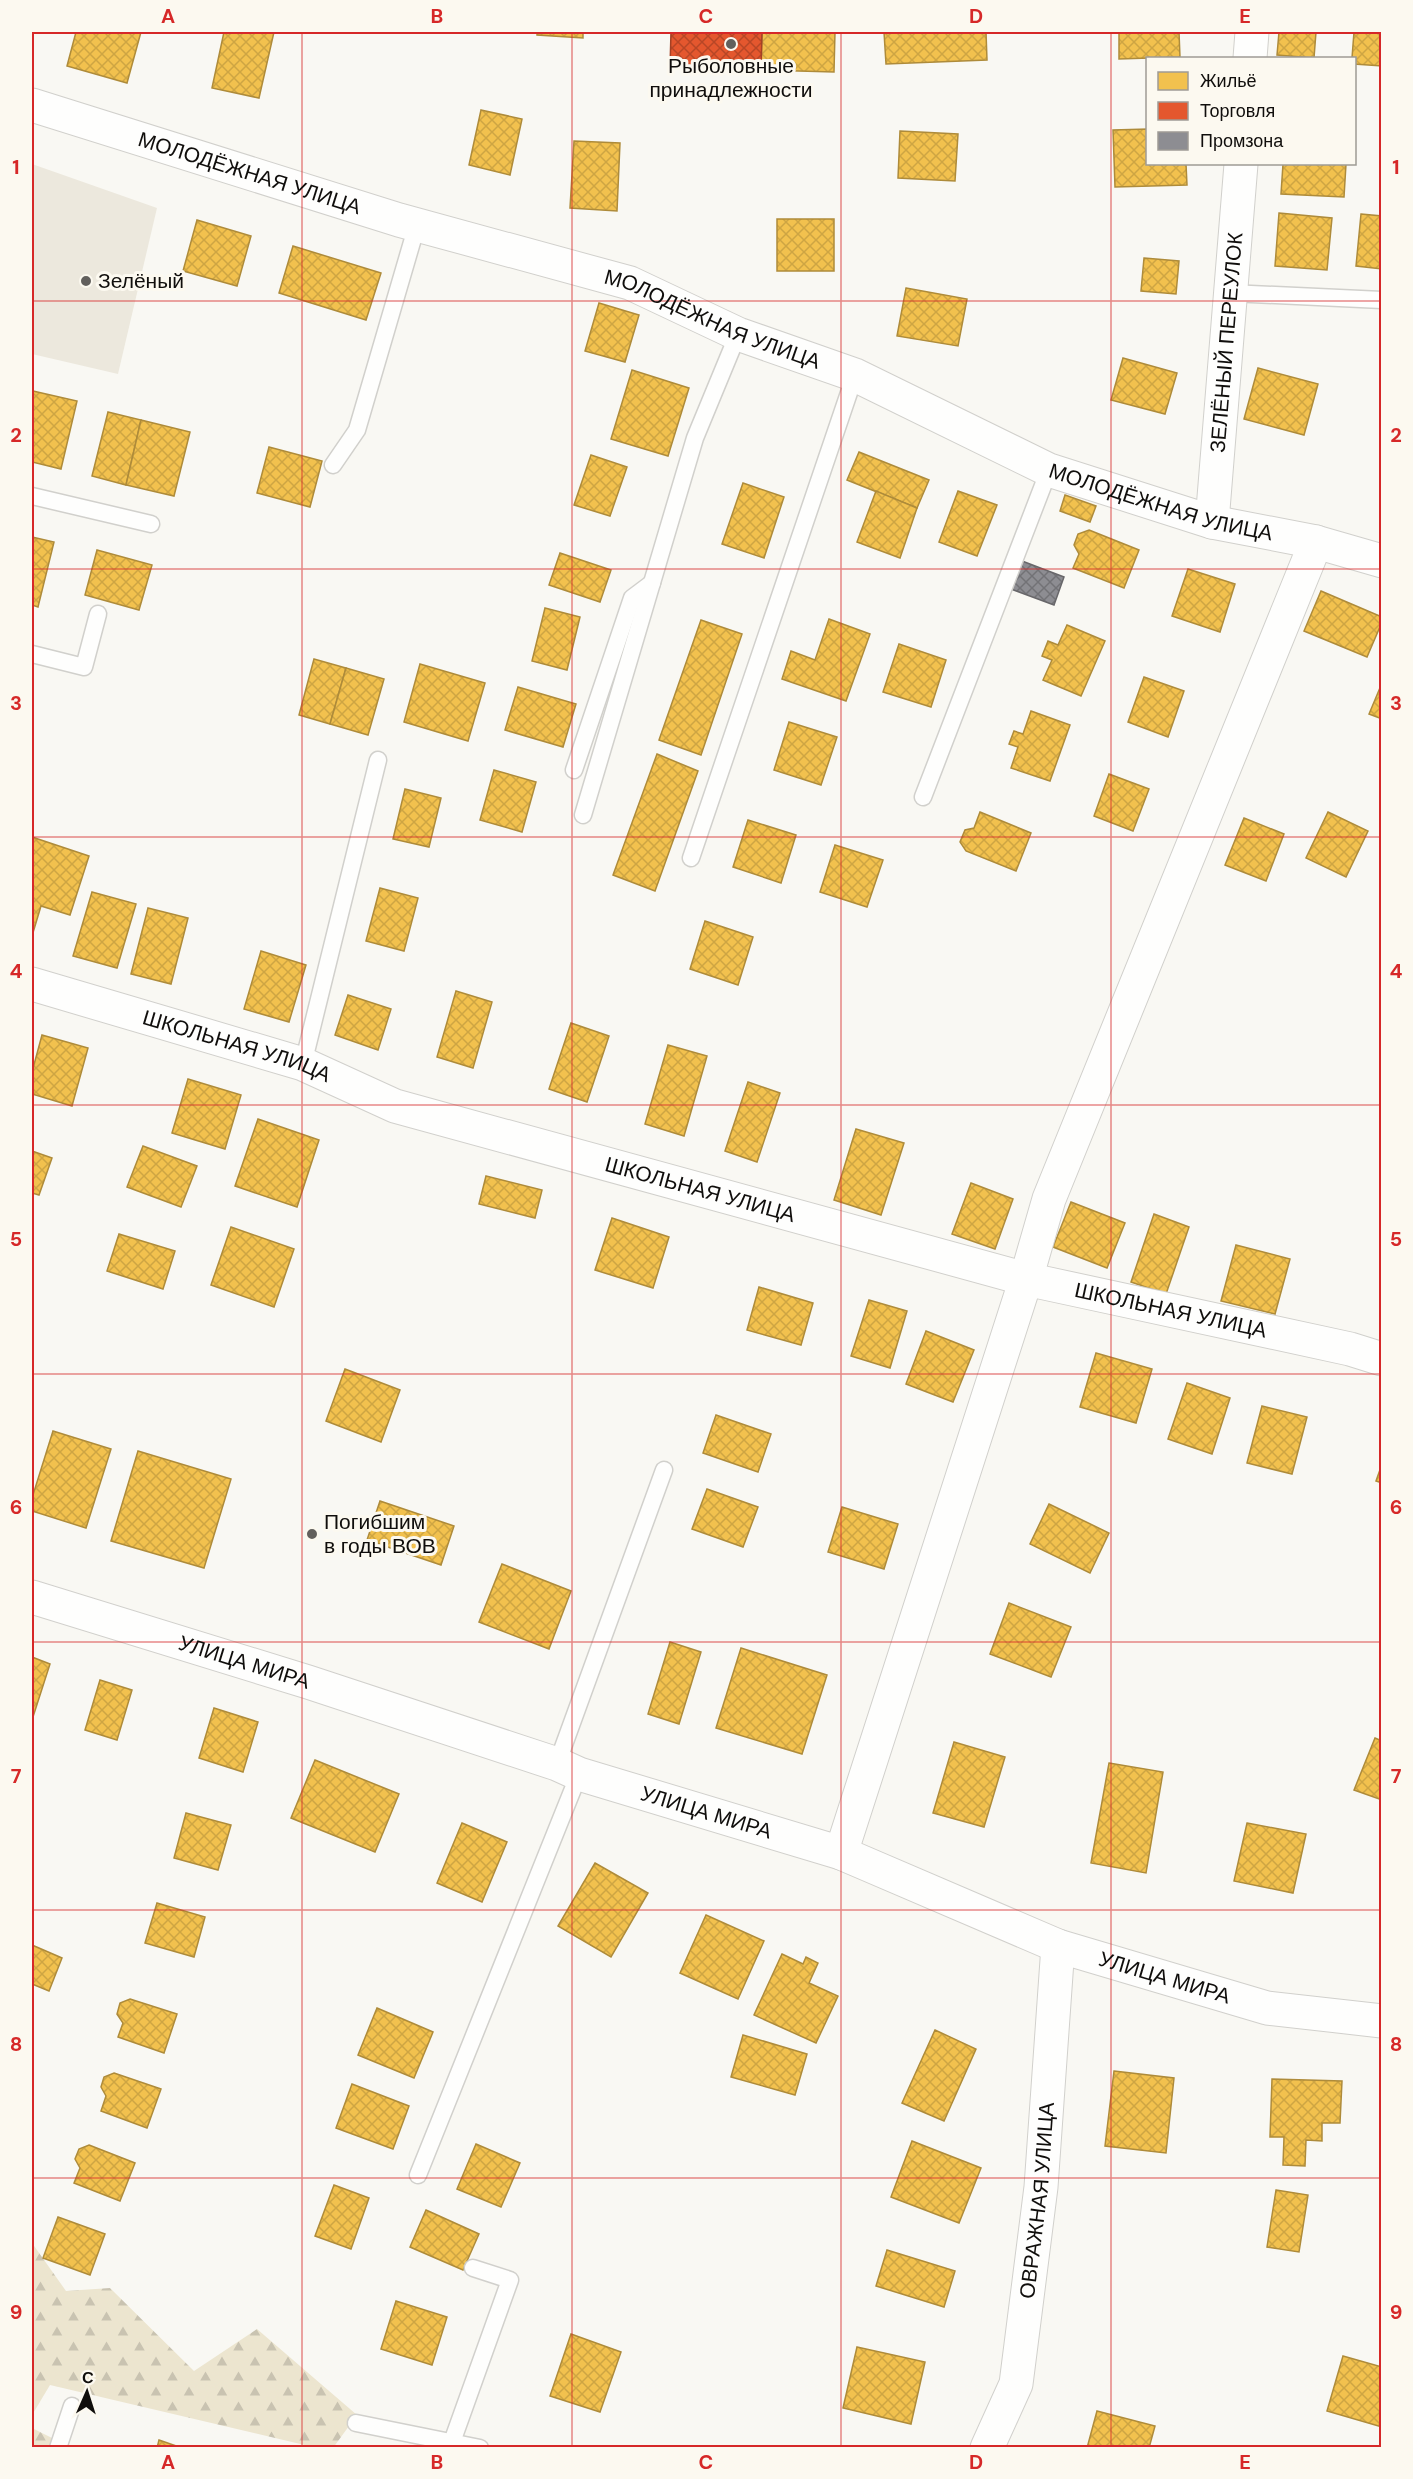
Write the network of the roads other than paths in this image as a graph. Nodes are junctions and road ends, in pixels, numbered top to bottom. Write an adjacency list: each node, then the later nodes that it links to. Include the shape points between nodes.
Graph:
1 (1252, 32): 2 (street)
2 (1250, 57)
3 (32, 105): 5 (street, МОЛОДЁЖНАЯ УЛИЦА)
4 (1241, 165): 6 (street, ЗЕЛЁНЫЙ ПЕРЕУЛОК)
5 (417, 225): 8 (street, МОЛОДЁЖНАЯ УЛИЦА, via 630,283); 10 (lane, via 357,430)
6 (1230, 293): 7 (lane); 13 (street, ЗЕЛЁНЫЙ ПЕРЕУЛОК)
7 (1382, 300)
8 (738, 334): 9 (street, МОЛОДЁЖНАЯ УЛИЦА); 17 (lane, via 695,438)
9 (855, 375): 11 (street, МОЛОДЁЖНАЯ УЛИЦА); 24 (lane)
10 (333, 465)
11 (1049, 470): 13 (street, МОЛОДЁЖНАЯ УЛИЦА); 22 (lane)
12 (32, 496): 14 (lane)
13 (1212, 522): 15 (street, МОЛОДЁЖНАЯ УЛИЦА)
14 (151, 524)
15 (1316, 542): 16 (street, МОЛОДЁЖНАЯ УЛИЦА); 27 (street, via 1049,1199)
16 (1382, 561)
17 (652, 583): 21 (lane, via 632,598); 23 (lane)
18 (98, 614): 19 (lane, via 84,667)
19 (32, 654)
20 (378, 760): 26 (lane)
21 (574, 770)
22 (923, 797)
23 (583, 815)
24 (691, 858)
25 (32, 984): 26 (street, ШКОЛЬНАЯ УЛИЦА)
26 (303, 1064): 27 (street, ШКОЛЬНАЯ УЛИЦА, via 396,1106)
27 (1026, 1279): 28 (street, ШКОЛЬНАЯ УЛИЦА, via 1350,1348); 32 (street)
28 (1382, 1359)
29 (664, 1470): 31 (lane)
30 (32, 1597): 31 (street, УЛИЦА МИРА, via 308,1682)
31 (568, 1769): 32 (street, УЛИЦА МИРА); 35 (lane)
32 (841, 1854): 33 (street, УЛИЦА МИРА)
33 (1058, 1946): 34 (street, УЛИЦА МИРА, via 1267,2008); 42 (street, ОВРАЖНАЯ УЛИЦА, via 1041,2187 1016,2384)
34 (1382, 2020)
35 (418, 2175)
36 (472, 2268): 39 (lane, via 510,2280)
37 (72, 2406): 40 (lane)
38 (356, 2423): 39 (lane)
39 (452, 2442): 41 (lane)
40 (58, 2448)
41 (480, 2448)
42 (987, 2448)

